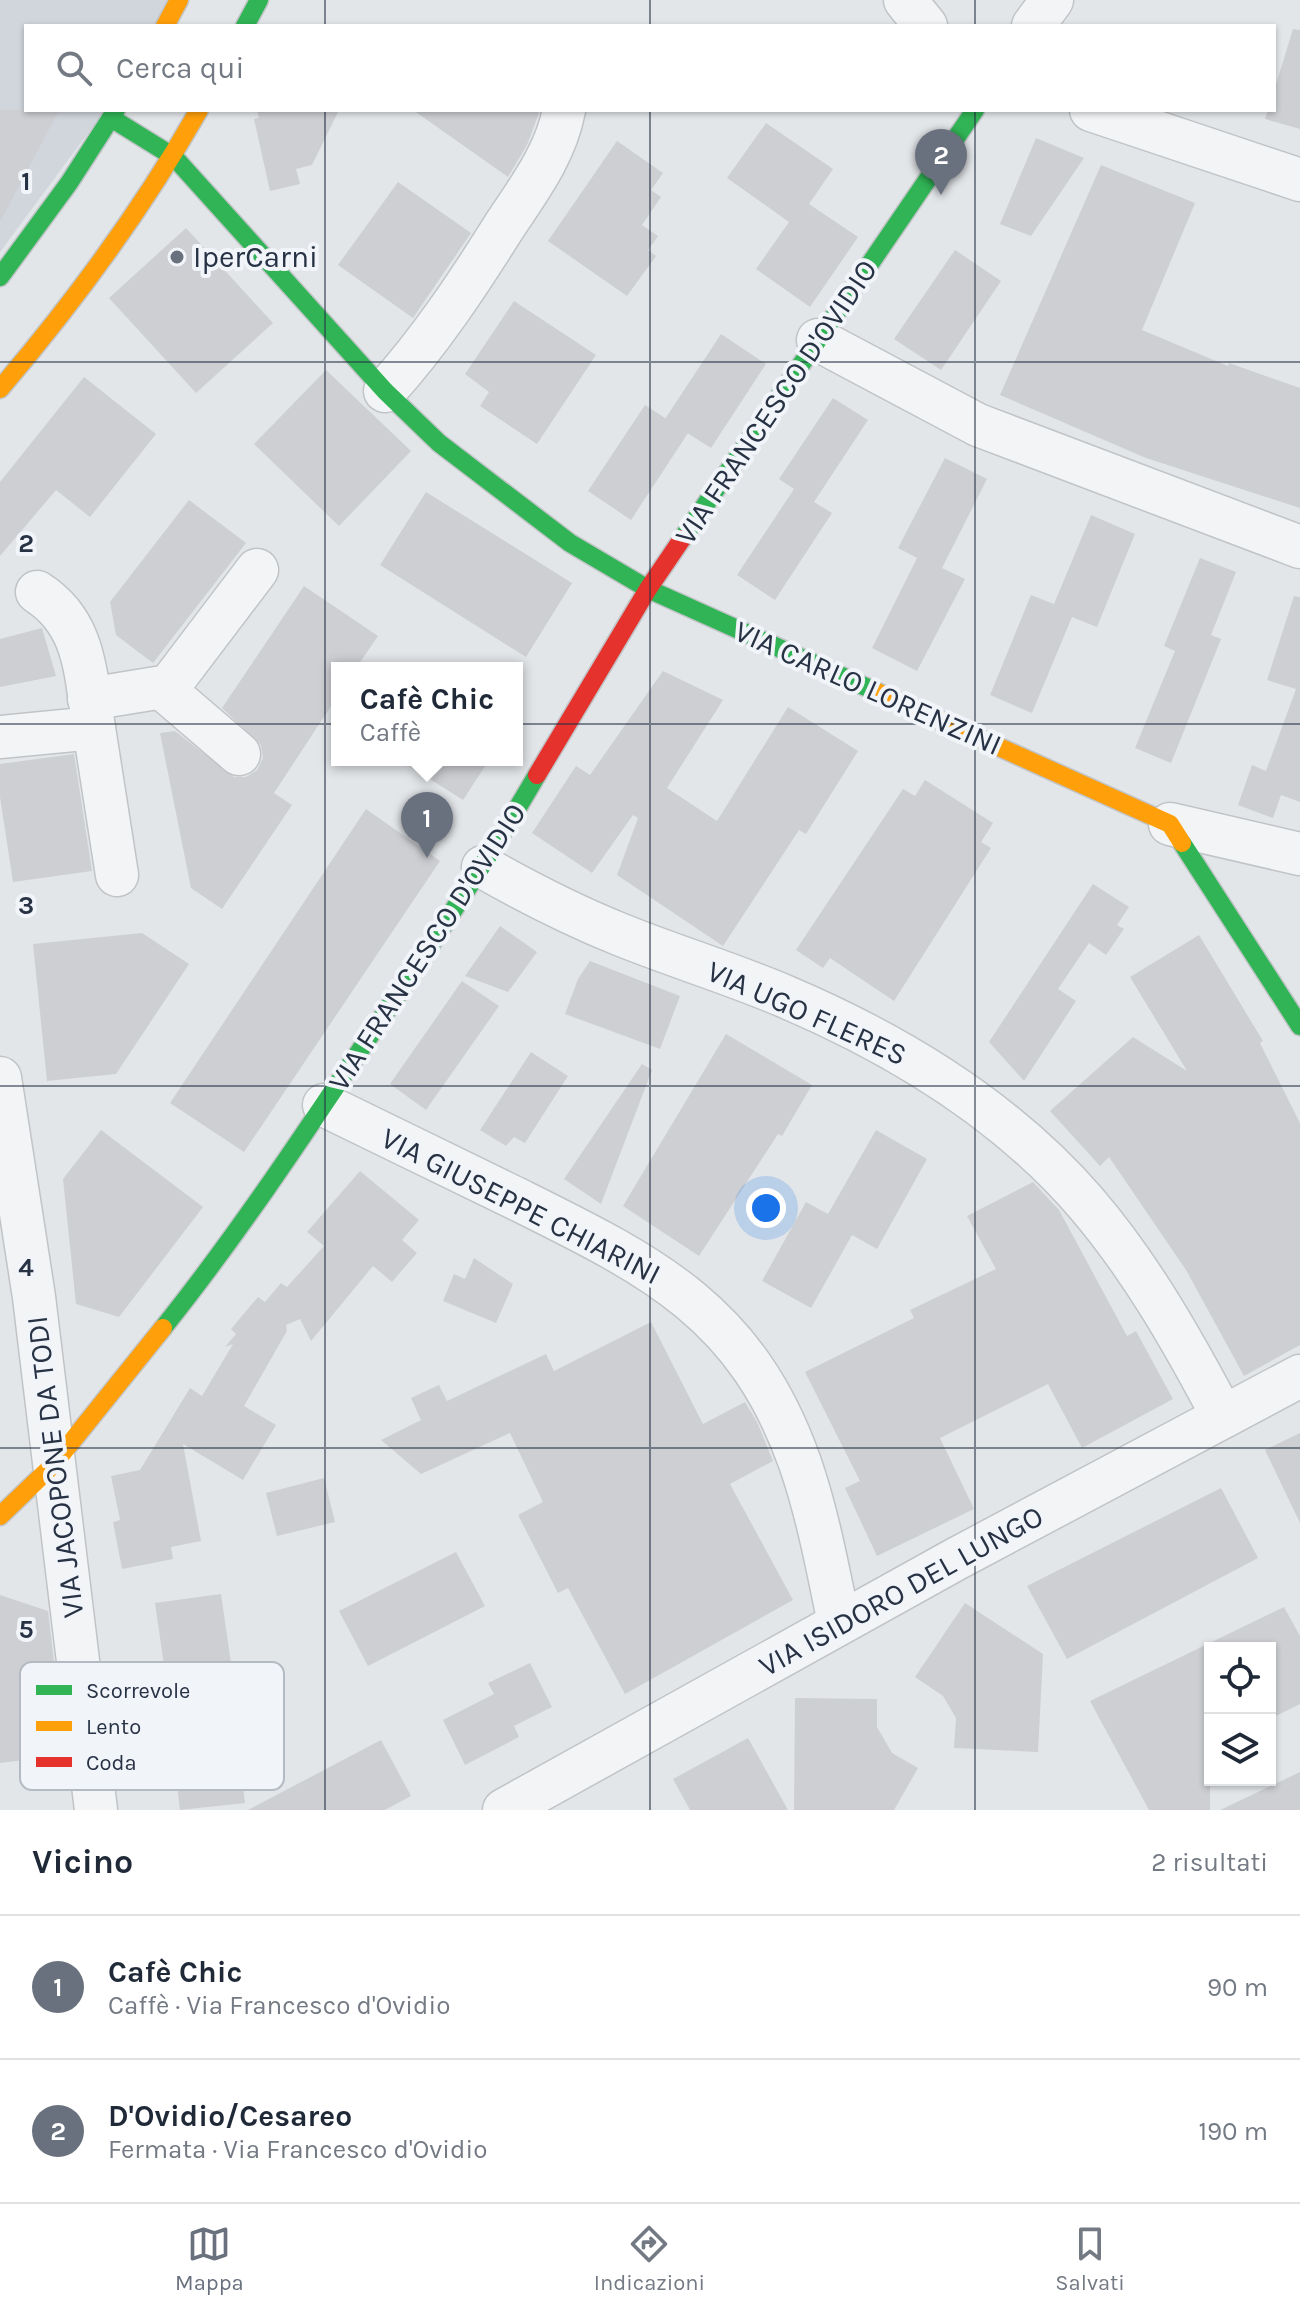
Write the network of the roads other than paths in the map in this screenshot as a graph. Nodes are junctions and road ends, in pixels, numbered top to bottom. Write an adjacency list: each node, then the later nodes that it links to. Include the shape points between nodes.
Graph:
1 (179, 0): 5 (street)
2 (259, 0): 6 (street)
3 (905, 0): 7 (street)
4 (1052, 0): 8 (street)
5 (166, 24)
6 (246, 24)
7 (924, 24)
8 (1034, 24)
9 (198, 112): 14 (street)
10 (564, 112): 19 (street, via 539,172 439,327)
11 (974, 112): 17 (street, VIA FRANCESCO D'OVIDIO)
12 (1097, 112): 15 (street)
13 (114, 114): 14 (street, VIA CARLO LORENZINI); 16 (street)
14 (174, 157): 18 (street, via 103,263); 19 (street, VIA CARLO LORENZINI)
15 (1300, 180)
16 (0, 277)
17 (818, 340): 20 (street, via 978,425); 22 (street, VIA FRANCESCO D'OVIDIO)
18 (0, 389)
19 (385, 391): 22 (street, VIA CARLO LORENZINI, via 430,436 500,492 570,543)
20 (1300, 547)
21 (257, 570): 24 (street, via 169,686)
22 (648, 589): 28 (street, VIA CARLO LORENZINI); 30 (street, VIA FRANCESCO D'OVIDIO)
23 (37, 592): 25 (street, via 58,607 75,631)
24 (162, 688): 25 (street); 27 (street)
25 (92, 713): 26 (street); 31 (street)
26 (0, 737)
27 (239, 754)
28 (1170, 824): 29 (street); 32 (street)
29 (1300, 854)
30 (483, 867): 34 (street, VIA FRANCESCO D'OVIDIO); 36 (street, VIA UGO FLERES, via 597,925 854,1027 976,1102 1031,1147 1094,1213 1163,1311)
31 (117, 875)
32 (1300, 1026)
33 (0, 1078): 37 (street, VIA JACOPONE DA TODI, via 34,1297)
34 (324, 1105): 37 (street, VIA FRANCESCO D'OVIDIO, via 206,1274); 39 (street, VIA GIUSEPPE CHIARINI, via 608,1245 701,1307 747,1361 794,1449 816,1518)
35 (1300, 1376): 36 (street, VIA ISIDORO DEL LUNGO)
36 (1223, 1417): 39 (street, VIA ISIDORO DEL LUNGO)
37 (52, 1466): 38 (street, VIA FRANCESCO D'OVIDIO); 40 (street, VIA JACOPONE DA TODI)
38 (0, 1516)
39 (839, 1623): 43 (street, VIA ISIDORO DEL LUNGO)
40 (77, 1662)
41 (93, 1790): 42 (street, VIA JACOPONE DA TODI)
42 (96, 1810)
43 (504, 1810)

